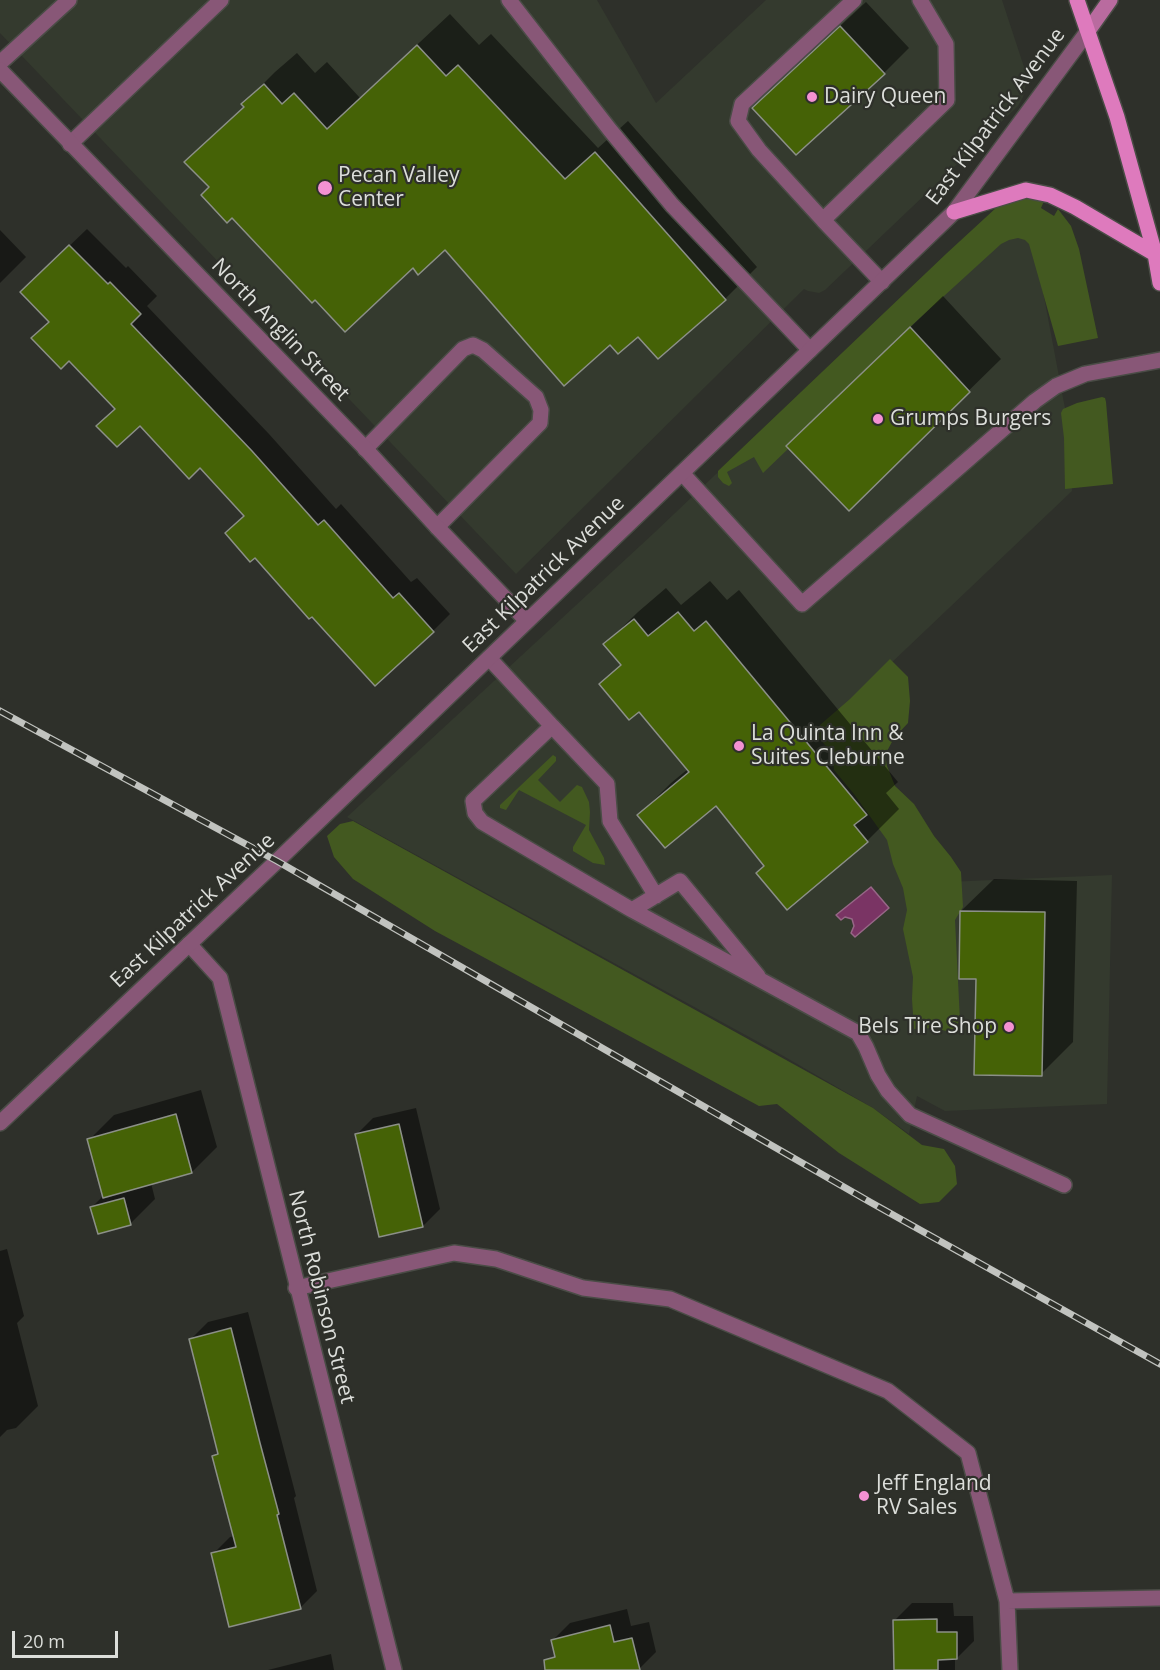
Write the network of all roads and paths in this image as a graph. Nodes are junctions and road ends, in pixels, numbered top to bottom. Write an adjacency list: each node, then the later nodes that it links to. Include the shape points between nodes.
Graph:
1 (69, 0): 9 (street)
2 (221, 0): 11 (street)
3 (509, 0): 17 (street, via 672,205)
4 (854, 0): 13 (street, via 742,104 738,121)
5 (920, 0): 13 (street, via 946,45 947,100)
6 (1077, 0): 8 (main road)
7 (1110, 0): 8 (main road)
8 (1088, 31): 12 (street, East Kilpatrick Avenue); 14 (main road, via 1117,117)
9 (0, 63)
10 (0, 70): 11 (street, North Anglin Street)
11 (70, 144): 19 (street, North Anglin Street)
12 (954, 212): 14 (main road, via 1026,190 1050,195); 15 (street, East Kilpatrick Avenue)
13 (823, 220): 15 (street)
14 (1155, 254): 16 (main road)
15 (882, 282): 17 (street, East Kilpatrick Avenue)
16 (1160, 283)
17 (810, 350): 20 (street, East Kilpatrick Avenue)
18 (1160, 360): 20 (street, via 1085,374 1056,386 802,604)
19 (365, 449): 21 (street, North Anglin Street); 21 (street, via 463,349 473,345 536,397 540,423)
20 (682, 472): 22 (street, East Kilpatrick Avenue)
21 (437, 527): 22 (street, North Anglin Street)
22 (527, 621): 23 (street, East Kilpatrick Avenue)
23 (489, 658): 24 (street); 27 (street, East Kilpatrick Avenue)
24 (552, 726): 25 (street, via 606,784 610,821); 26 (street, via 473,801 475,813 482,822)
25 (656, 896): 26 (street); 28 (street, via 680,881)
26 (632, 910): 28 (street)
27 (189, 944): 29 (street, East Kilpatrick Avenue); 31 (street, North Robinson Street, via 220,978)
28 (764, 982): 30 (street, via 858,1034 878,1075 910,1115)
29 (0, 1123)
30 (1064, 1185)
31 (297, 1288): 33 (street, via 454,1252 496,1258 583,1288 670,1299 888,1391 968,1454); 34 (street, North Robinson Street)
32 (1160, 1598): 33 (street)
33 (1007, 1602): 35 (street)
34 (394, 1670)
35 (1010, 1670)

